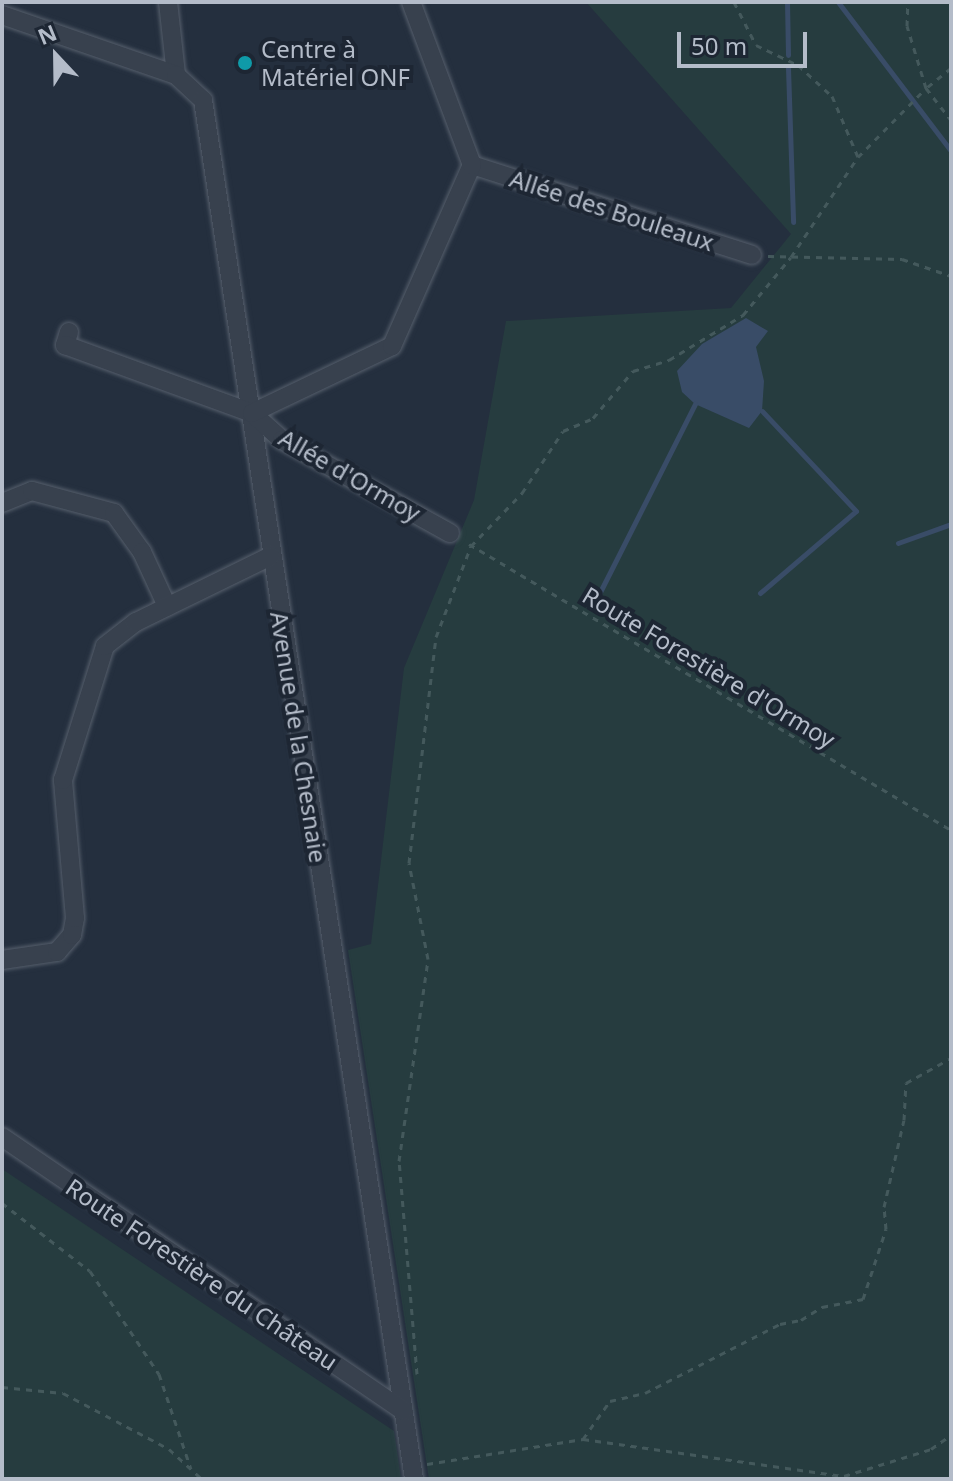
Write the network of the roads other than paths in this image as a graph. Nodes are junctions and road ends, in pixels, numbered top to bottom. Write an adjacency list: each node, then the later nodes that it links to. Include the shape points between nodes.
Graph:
1 (168, 2): 4 (street)
2 (411, 2): 5 (street)
3 (2, 15): 4 (street)
4 (176, 75): 8 (street, Avenue de la Chesnaie, via 203,100)
5 (472, 165): 6 (street, Allée des Bouleaux); 8 (street, via 392,346)
6 (752, 255)
7 (69, 332): 8 (street, via 65,345)
8 (252, 413): 10 (street, Allée d'Ormoy, via 282,440); 11 (street, Avenue de la Chesnaie)
9 (2, 503): 12 (street, via 32,491 114,513 142,552)
10 (450, 533)
11 (271, 556): 12 (street); 15 (street, Avenue de la Chesnaie)
12 (167, 606): 13 (street, via 105,646 77,730 63,780 72,935 57,952)
13 (2, 960)
14 (2, 1137): 15 (street, Route Forestière du Château)
15 (403, 1411): 16 (street, Avenue de la Chesnaie)
16 (413, 1473)

